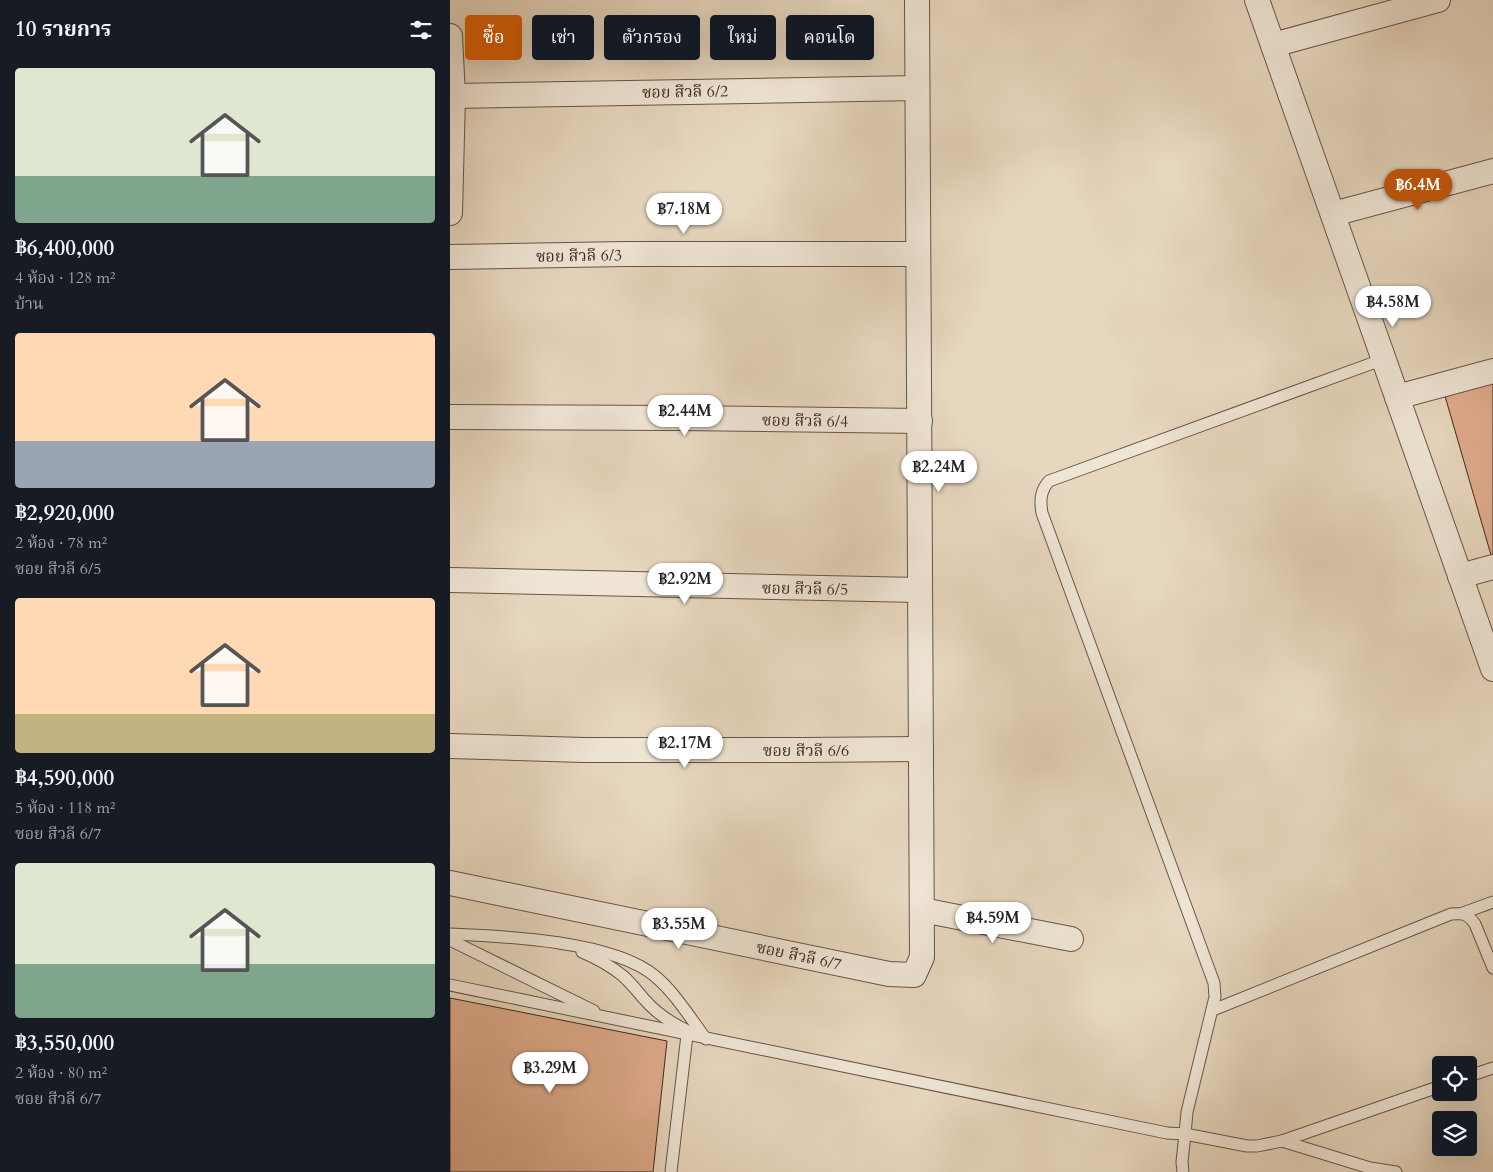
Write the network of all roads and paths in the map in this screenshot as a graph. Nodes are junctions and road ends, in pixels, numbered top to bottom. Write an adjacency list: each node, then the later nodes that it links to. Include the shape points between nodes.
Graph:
1 (917, 0): 6 (street)
2 (1257, 0): 5 (street)
3 (1438, 0): 5 (street)
4 (450, 36): 7 (street)
5 (1273, 45): 10 (street)
6 (917, 88): 7 (street, ซอย สีวลี 6/2); 11 (street)
7 (453, 96): 9 (street)
8 (1493, 171): 10 (street)
9 (450, 213)
10 (1333, 214): 13 (street)
11 (918, 254): 12 (street, ซอย สีวลี 6/3); 17 (street)
12 (450, 257)
13 (1384, 359): 15 (street); 35 (lane, via 1049,481 1041,494 1042,513 1214,983)
14 (1493, 371): 15 (street)
15 (1397, 397): 19 (street)
16 (450, 417): 17 (street, ซอย สีวลี 6/4)
17 (920, 421): 21 (street)
18 (1493, 567): 19 (street)
19 (1460, 576): 22 (street)
20 (450, 580): 21 (street, ซอย สีวลี 6/5)
21 (920, 590): 24 (street)
22 (1493, 669)
23 (450, 746): 24 (street, ซอย สีวลี 6/6, via 584,750)
24 (921, 749): 27 (street)
25 (450, 883): 27 (street, ซอย สีวลี 6/7, via 889,974 914,975 922,957)
26 (1493, 902): 28 (lane)
27 (922, 910): 31 (street)
28 (1464, 913): 33 (lane, via 1475,924); 35 (lane, via 1451,914)
29 (450, 934): 32 (lane)
30 (450, 940): 36 (lane, via 591,1010)
31 (1071, 940)
32 (560, 944): 38 (lane, via 616,971 666,1019); 38 (lane, via 625,959 649,972 668,989)
33 (1493, 968)
34 (450, 986): 36 (lane)
35 (1213, 1010): 42 (lane, via 1187,1112)
36 (621, 1021): 37 (lane)
37 (687, 1035): 38 (lane); 44 (lane)
38 (706, 1039): 42 (lane, via 1157,1131)
39 (1493, 1068): 40 (lane)
40 (1477, 1073)
41 (1432, 1089): 43 (lane)
42 (1185, 1134): 43 (lane, via 1247,1146); 45 (lane)
43 (1282, 1141): 46 (lane, via 1370,1168)
44 (671, 1172)
45 (1183, 1172)
46 (1396, 1172)

